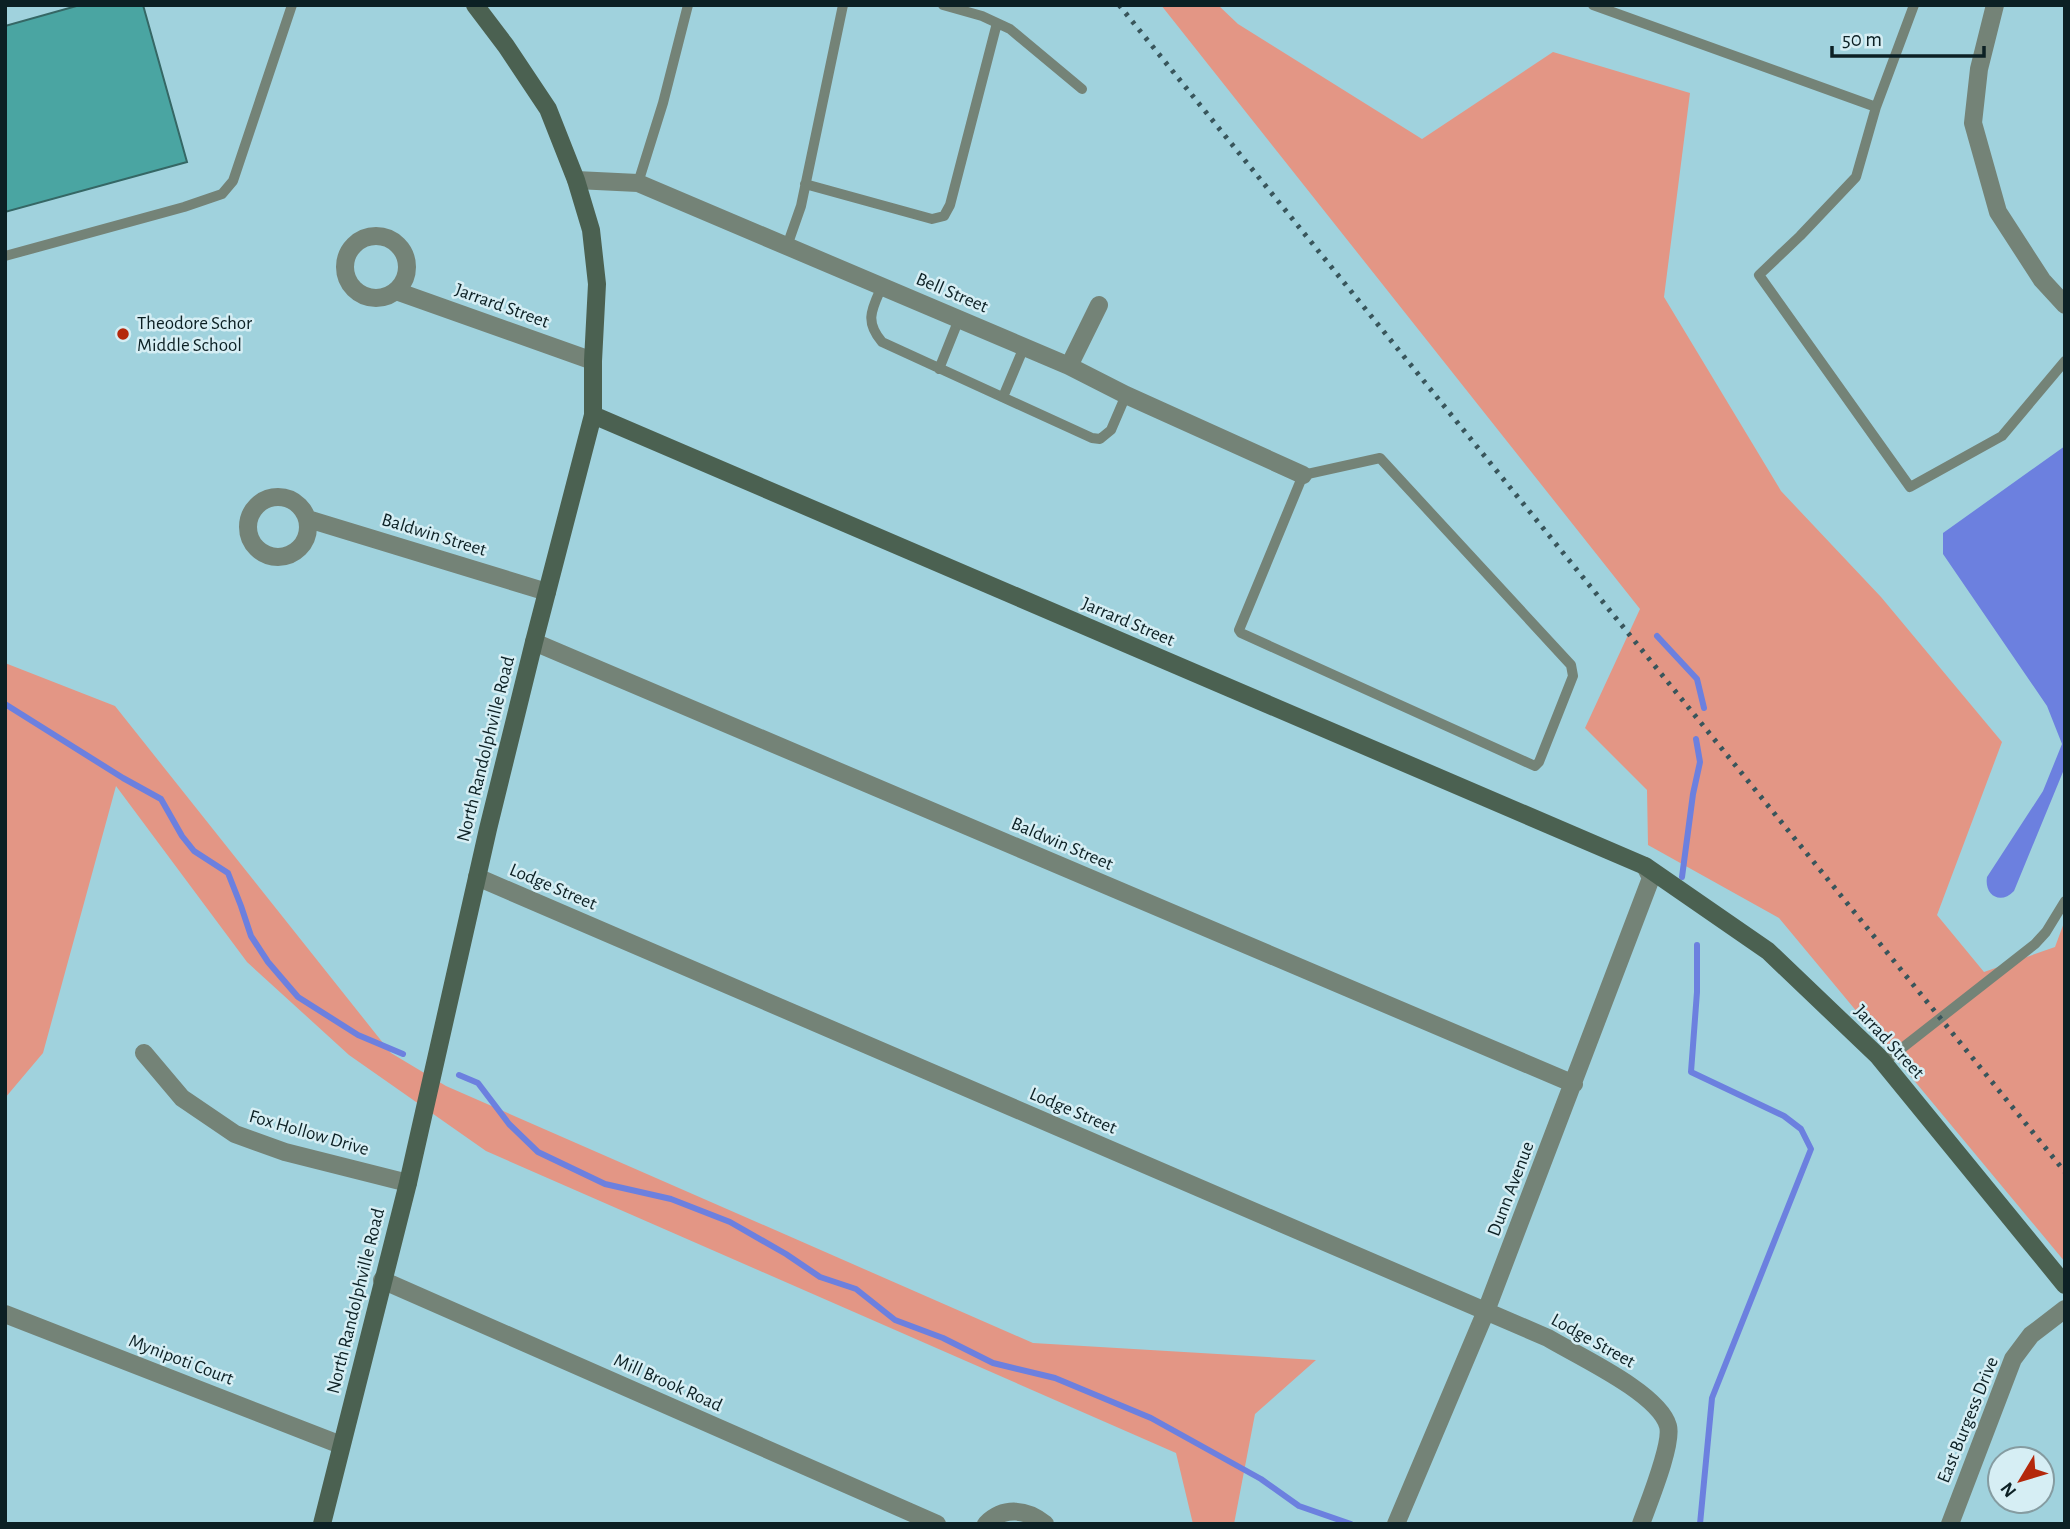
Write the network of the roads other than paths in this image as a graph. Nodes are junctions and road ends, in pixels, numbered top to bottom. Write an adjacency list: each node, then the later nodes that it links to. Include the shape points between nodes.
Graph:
1 (292, 5): 16 (lane, via 233,181 222,194)
2 (475, 5): 12 (street, North Randolphville Road, via 548,109)
3 (688, 5): 13 (lane)
4 (843, 5): 14 (lane)
5 (943, 5): 9 (lane)
6 (1592, 5): 11 (lane)
7 (1914, 5): 11 (lane)
8 (1995, 5): 20 (street, via 1979,69 1973,123 1998,212 2042,280)
9 (997, 23): 10 (lane); 14 (lane, via 944,216 932,219)
10 (1082, 89)
11 (1876, 107): 24 (lane, via 1856,177 1759,275 1910,487 2002,436)
12 (576, 180): 13 (street, Bell Street); 23 (street, North Randolphville Road, via 591,230 597,284)
13 (638, 183): 15 (street, Bell Street)
14 (805, 184): 15 (lane)
15 (787, 246): 17 (street, Bell Street)
16 (5, 256)
17 (882, 286): 21 (street, Bell Street); 26 (lane, via 870,321 875,334 882,342)
18 (396, 291): 23 (street, Jarrard Street)
19 (1099, 305): 25 (street)
20 (2065, 305)
21 (959, 319): 22 (street, Bell Street); 26 (lane)
22 (1024, 347): 25 (street, Bell Street); 28 (lane)
23 (593, 361): 29 (street, North Randolphville Road)
24 (2065, 361)
25 (1069, 366): 27 (street, Bell Street)
26 (939, 369): 28 (lane)
27 (1126, 395): 28 (lane, via 1111,430 1100,439); 30 (street, Bell Street)
28 (1003, 397)
29 (593, 415): 32 (street, North Randolphville Road); 34 (street, Jarrard Street)
30 (1303, 475): 30 (lane, via 1239,628 1241,633 1535,766 1573,676 1571,665 1380,458)
31 (308, 519): 32 (street, Baldwin Street)
32 (547, 592): 33 (street, North Randolphville Road)
33 (534, 642): 35 (street, North Randolphville Road); 39 (street, Baldwin Street)
34 (1645, 866): 38 (street, Jarrad Street, via 1768,951); 39 (street, Dunn Avenue, via 1651,878)
35 (477, 877): 40 (street, North Randolphville Road); 44 (street, Lodge Street)
36 (2065, 901): 38 (lane, via 2035,944)
37 (144, 1052): 40 (street, Fox Hollow Drive, via 182,1098 235,1134 285,1152)
38 (1883, 1062): 42 (street, Jarrad Street)
39 (1574, 1084): 44 (street, Dunn Avenue)
40 (408, 1183): 41 (street, North Randolphville Road)
41 (382, 1280): 46 (street, North Randolphville Road); 48 (street, Mill Brook Road)
42 (2065, 1285)
43 (2065, 1309): 53 (street, East Burgess Drive, via 2031,1335 2013,1359)
44 (1486, 1311): 51 (street, Dunn Avenue); 52 (street, Lodge Street, via 1548,1338 1636,1389 1659,1408 1668,1427 1668,1443)
45 (5, 1314): 46 (street, Mynipoti Court)
46 (341, 1445): 47 (street, North Randolphville Road)
47 (322, 1524)
48 (937, 1524)
49 (986, 1524): 50 (street, via 1012,1511 1037,1516)
50 (1045, 1524)
51 (1396, 1524)
52 (1641, 1524)
53 (1950, 1524)

